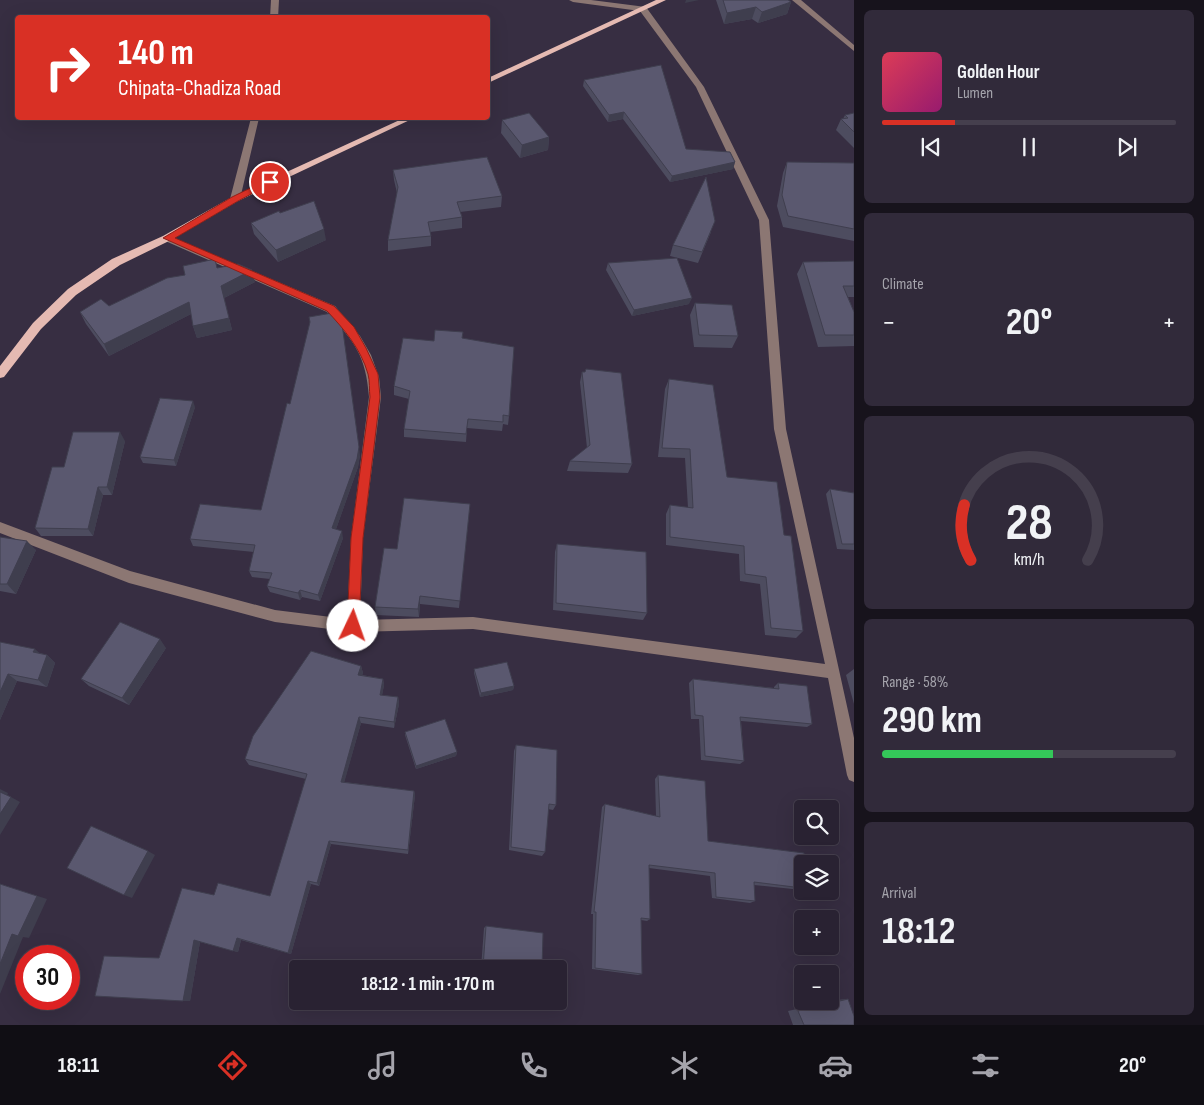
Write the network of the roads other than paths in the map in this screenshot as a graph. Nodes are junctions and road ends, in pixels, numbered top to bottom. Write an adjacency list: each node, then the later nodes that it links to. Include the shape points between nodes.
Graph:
1 (275, 0): 6 (street)
2 (573, 0): 5 (street)
3 (662, 0): 5 (main road)
4 (796, 0): 7 (street)
5 (643, 9): 8 (main road); 16 (street, via 700,87 764,220 780,429)
6 (274, 15)
7 (854, 49)
8 (490, 80)
9 (255, 120): 11 (street)
10 (406, 120): 11 (main road)
11 (235, 199): 12 (main road)
12 (167, 238): 13 (main road, via 116,262 72,292 37,326); 15 (street, via 330,309 350,329 361,348 373,374 375,397 357,538)
13 (0, 374)
14 (0, 526): 15 (street, via 129,577 274,616)
15 (353, 626): 16 (street, via 472,623)
16 (834, 672): 17 (street)
17 (854, 775)

